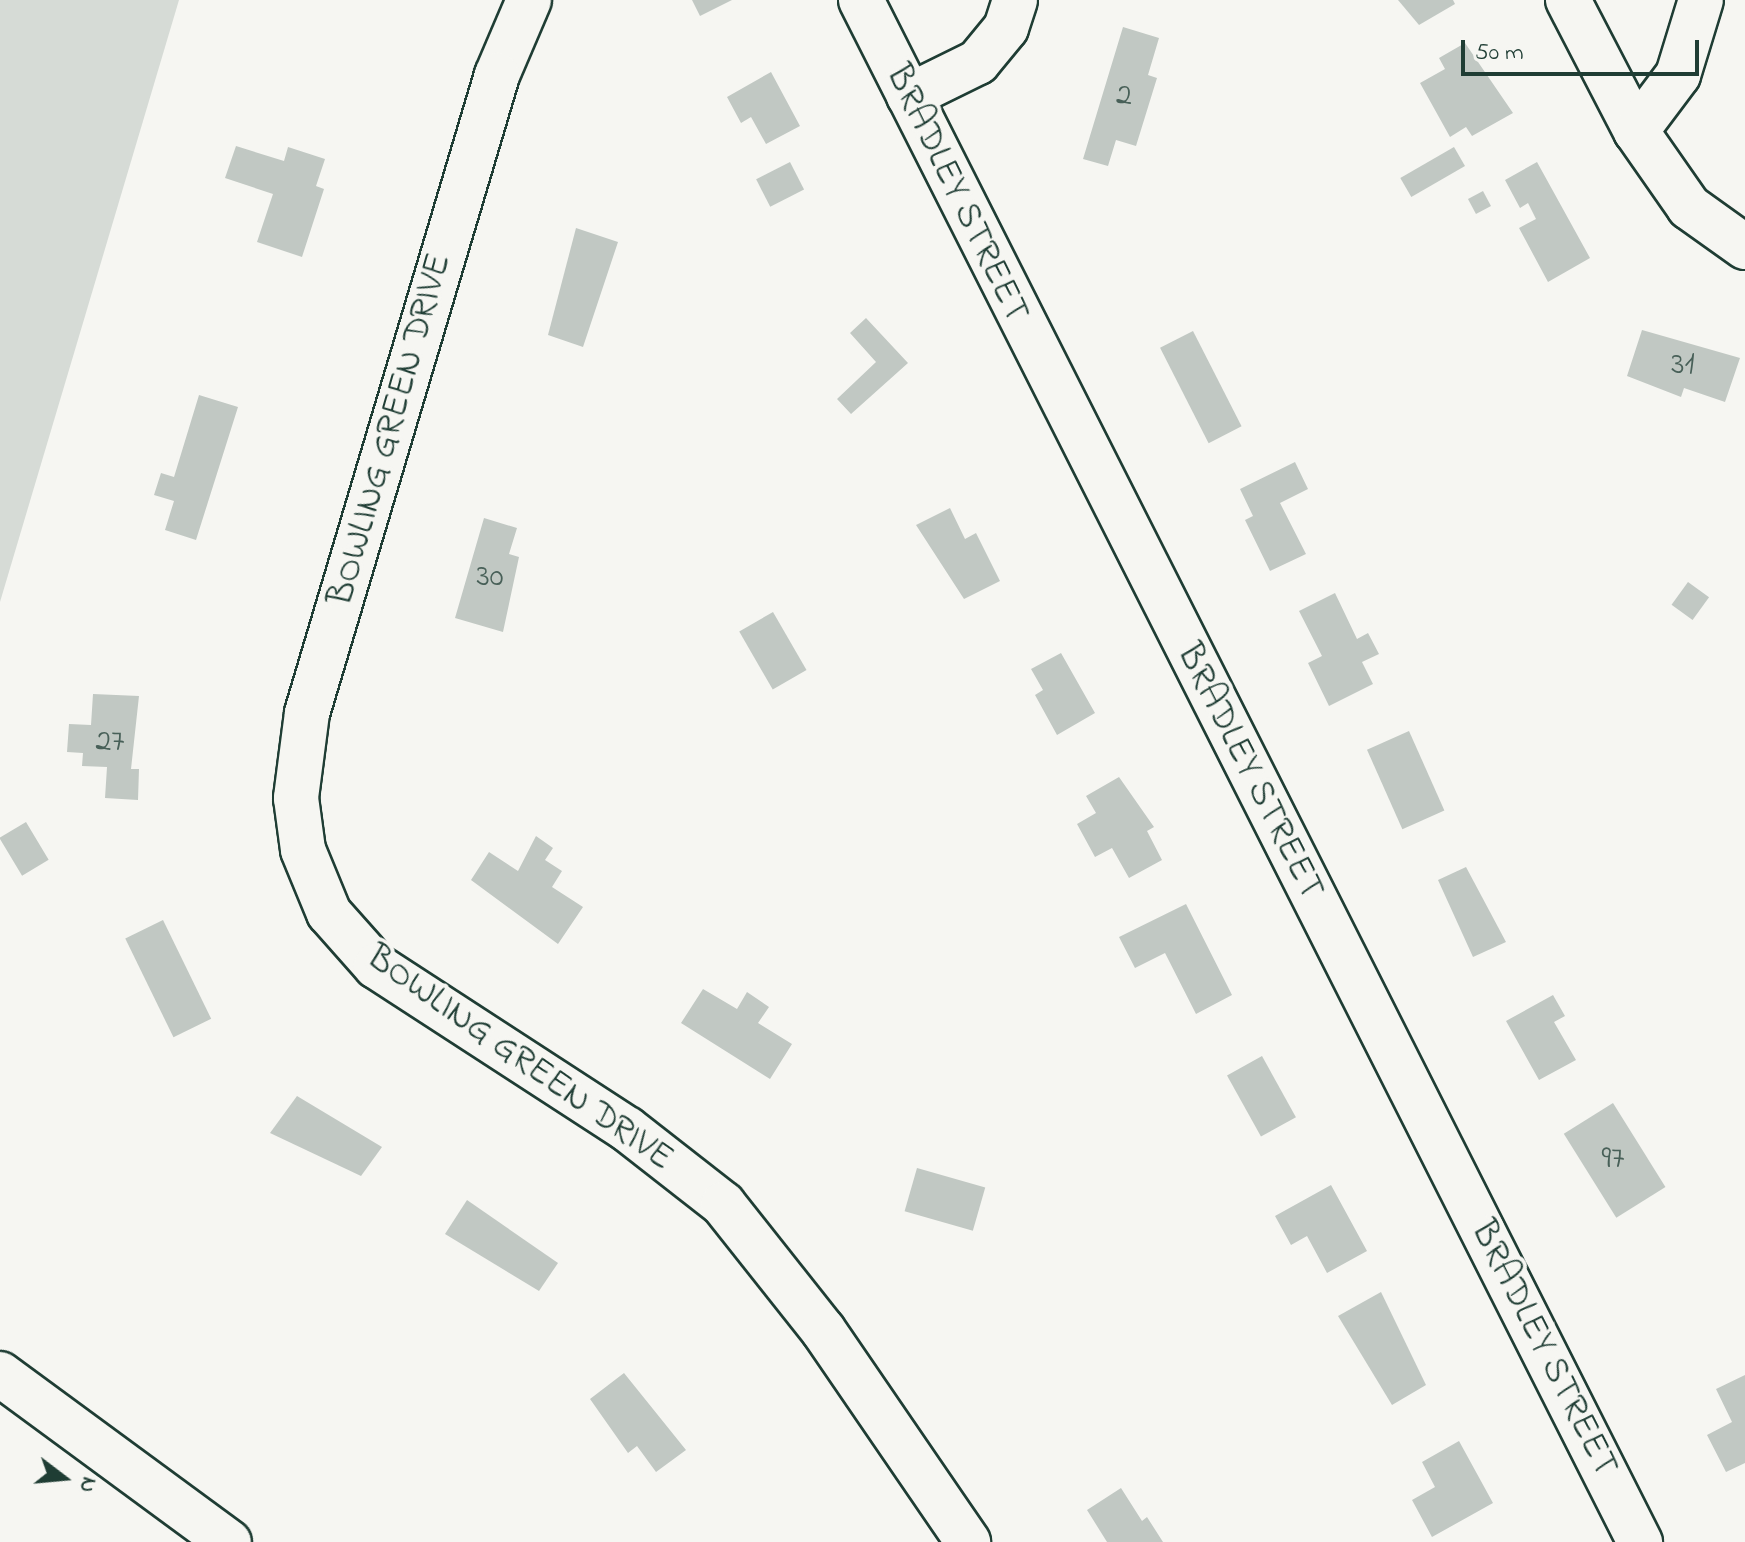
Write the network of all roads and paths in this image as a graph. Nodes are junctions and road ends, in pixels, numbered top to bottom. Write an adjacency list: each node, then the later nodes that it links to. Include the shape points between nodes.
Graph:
1 (529, 0): 11 (main road, BOWLING GREEN DRIVE, via 497,75 307,713 296,798 303,850 329,913 376,966 627,1129 723,1204 823,1330)
2 (861, 0): 6 (main road, BRADLEY STREET)
3 (1015, 0): 6 (main road, via 1006,28 978,62)
4 (1568, 0): 7 (main road)
5 (1701, 0): 7 (main road, via 1678,75)
6 (909, 96): 12 (main road, BRADLEY STREET)
7 (1636, 131): 8 (main road, via 1689,207)
8 (1745, 247)
9 (0, 1374): 10 (main road)
10 (229, 1542)
11 (968, 1542)
12 (1640, 1542)

